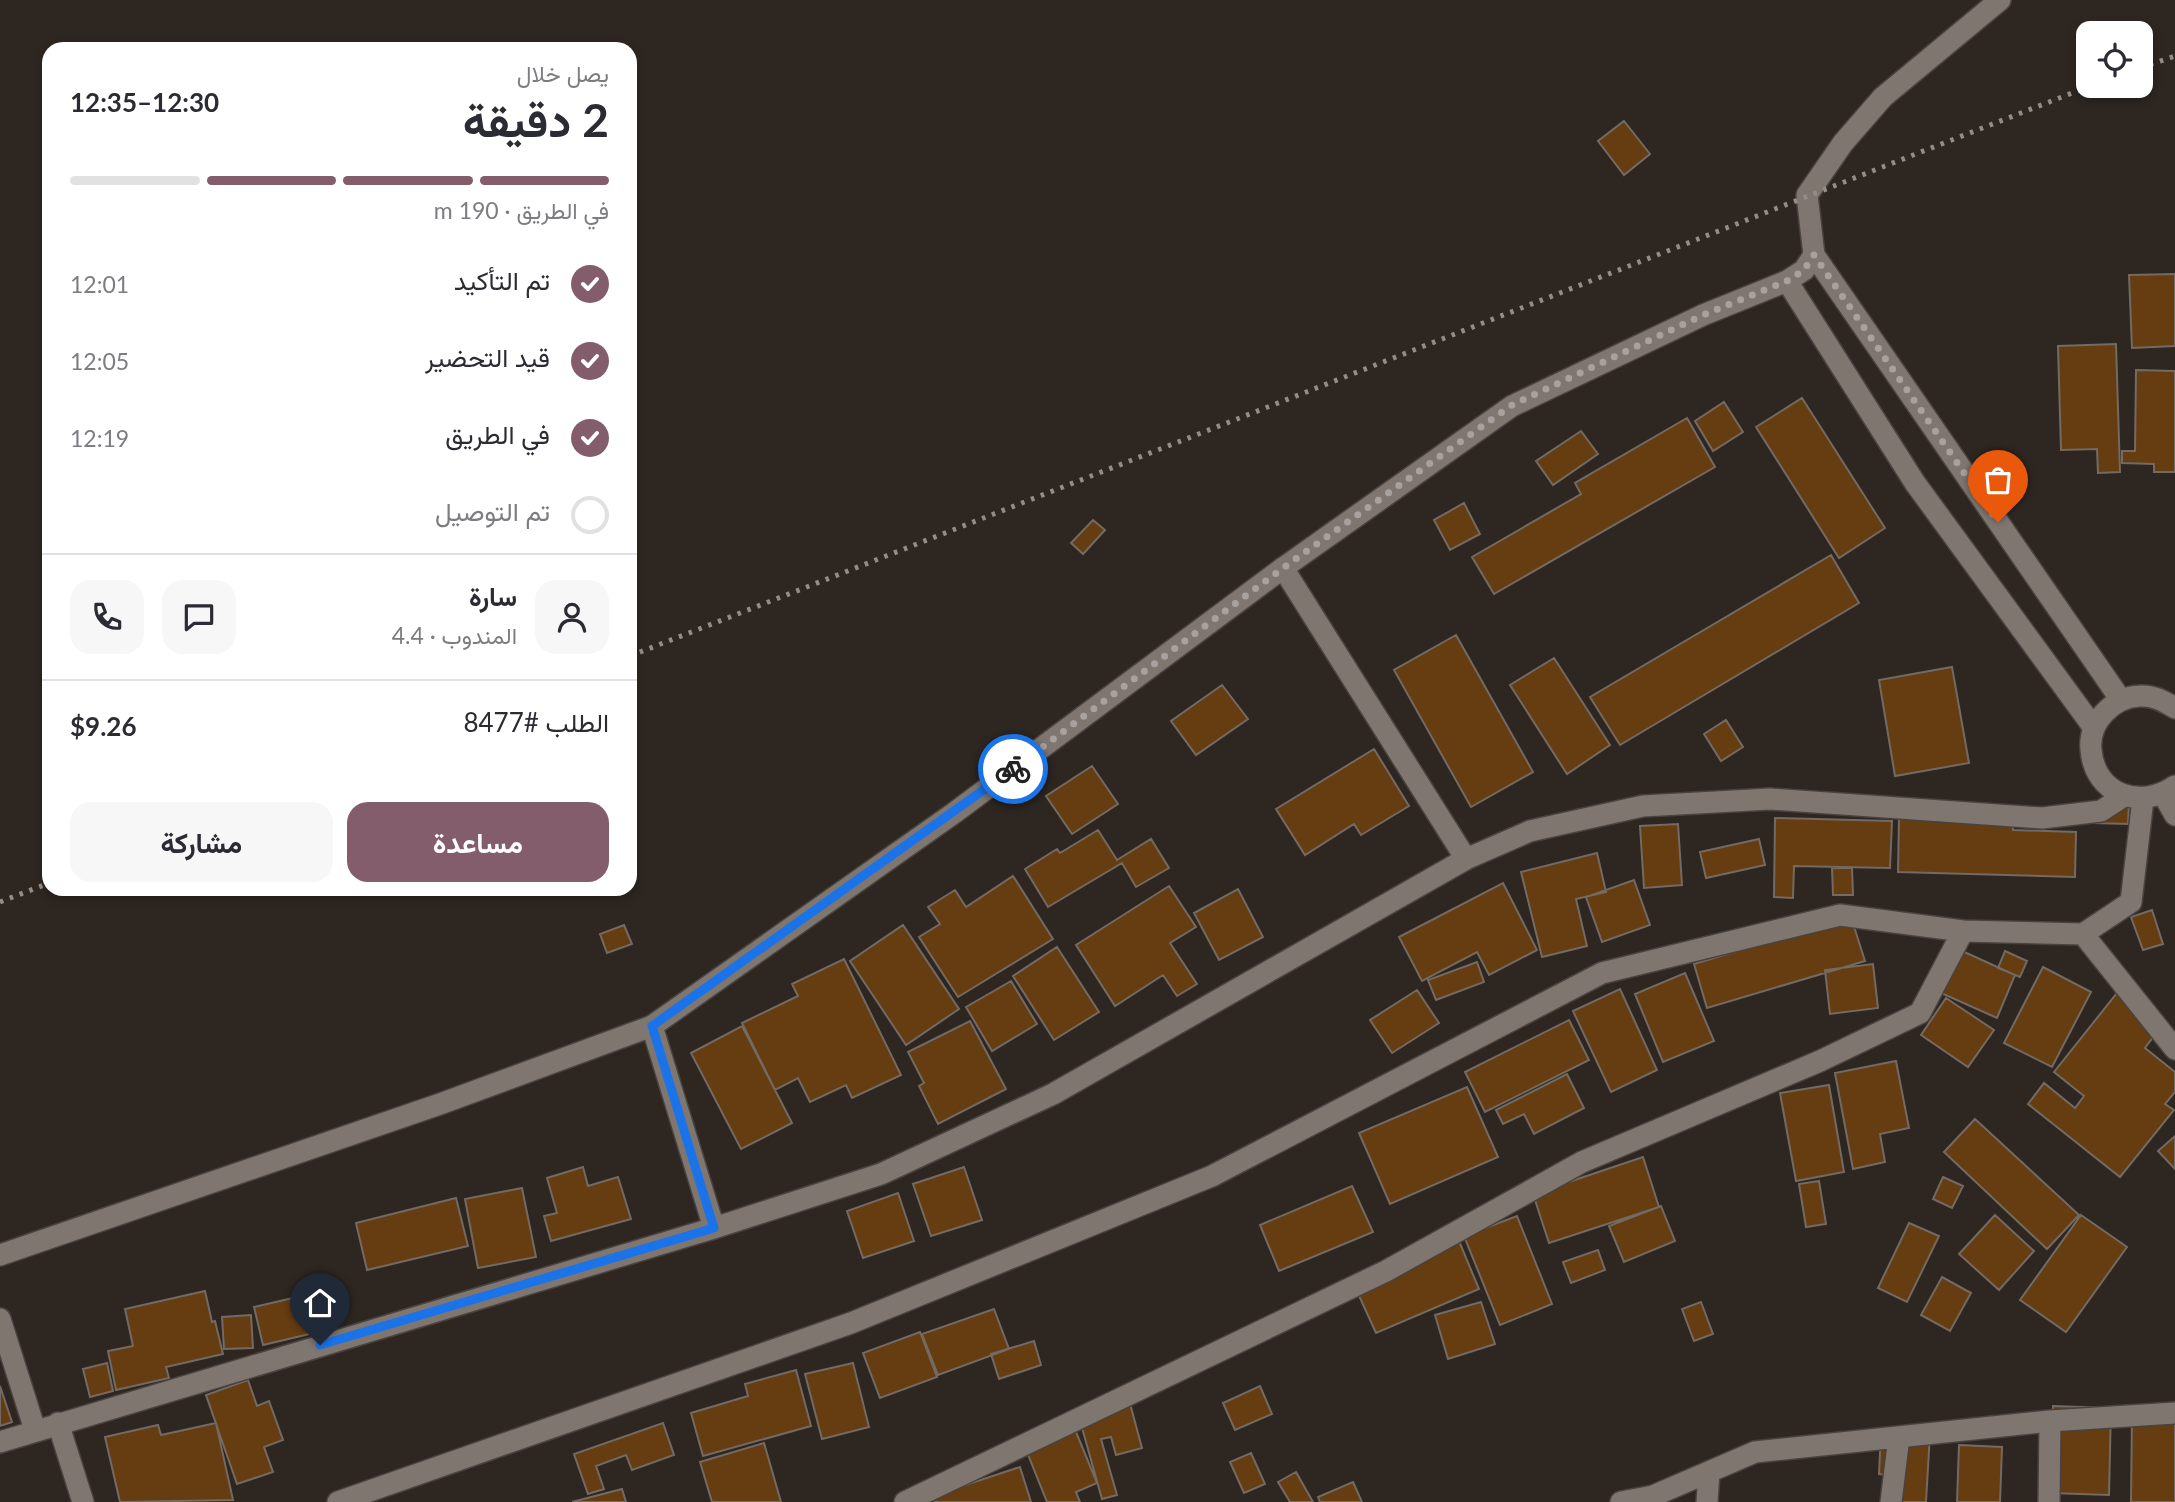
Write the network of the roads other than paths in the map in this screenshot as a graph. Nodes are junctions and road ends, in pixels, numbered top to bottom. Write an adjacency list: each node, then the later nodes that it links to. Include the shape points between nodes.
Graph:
1 (2000, 0): 2 (street, via 1883,97 1843,143 1807,195)
2 (1814, 255): 3 (street, via 1804,270); 5 (street)
3 (1787, 281): 4 (street, via 1703,315 1512,405); 7 (street, via 1915,483)
4 (1283, 568): 10 (street); 13 (street, via 954,813)
5 (2121, 700): 6 (street, via 2141,695); 7 (street, via 2105,712)
6 (2175, 708)
7 (2094, 729): 8 (street, via 2090,748 2095,768 2106,784)
8 (2151, 794): 9 (street); 10 (street, via 2101,811 2042,818 1770,799 1643,806 1530,831); 12 (street, via 2131,902)
9 (2175, 815)
10 (1466, 859): 15 (street, via 1053,1094 881,1174)
11 (1963, 931): 12 (street); 26 (street, via 1840,915 1602,973 1212,1176 851,1323); 27 (street, via 1920,1013 1820,1062 1582,1162 1386,1271)
12 (2083, 934): 14 (street)
13 (652, 1026): 15 (street); 16 (street)
14 (2175, 1049)
15 (714, 1228): 20 (street)
16 (0, 1255)
17 (0, 1319): 21 (street)
18 (2175, 1413): 19 (street)
19 (2050, 1422): 22 (street); 31 (street)
20 (58, 1423): 21 (street); 25 (street)
21 (35, 1430): 23 (street)
22 (1899, 1437): 24 (street, via 1755,1452); 30 (street)
23 (0, 1442)
24 (1709, 1472): 28 (street, via 1653,1496); 29 (street)
25 (83, 1502)
26 (338, 1502)
27 (905, 1502)
28 (1621, 1502)
29 (1707, 1502)
30 (1891, 1502)
31 (2049, 1502)

